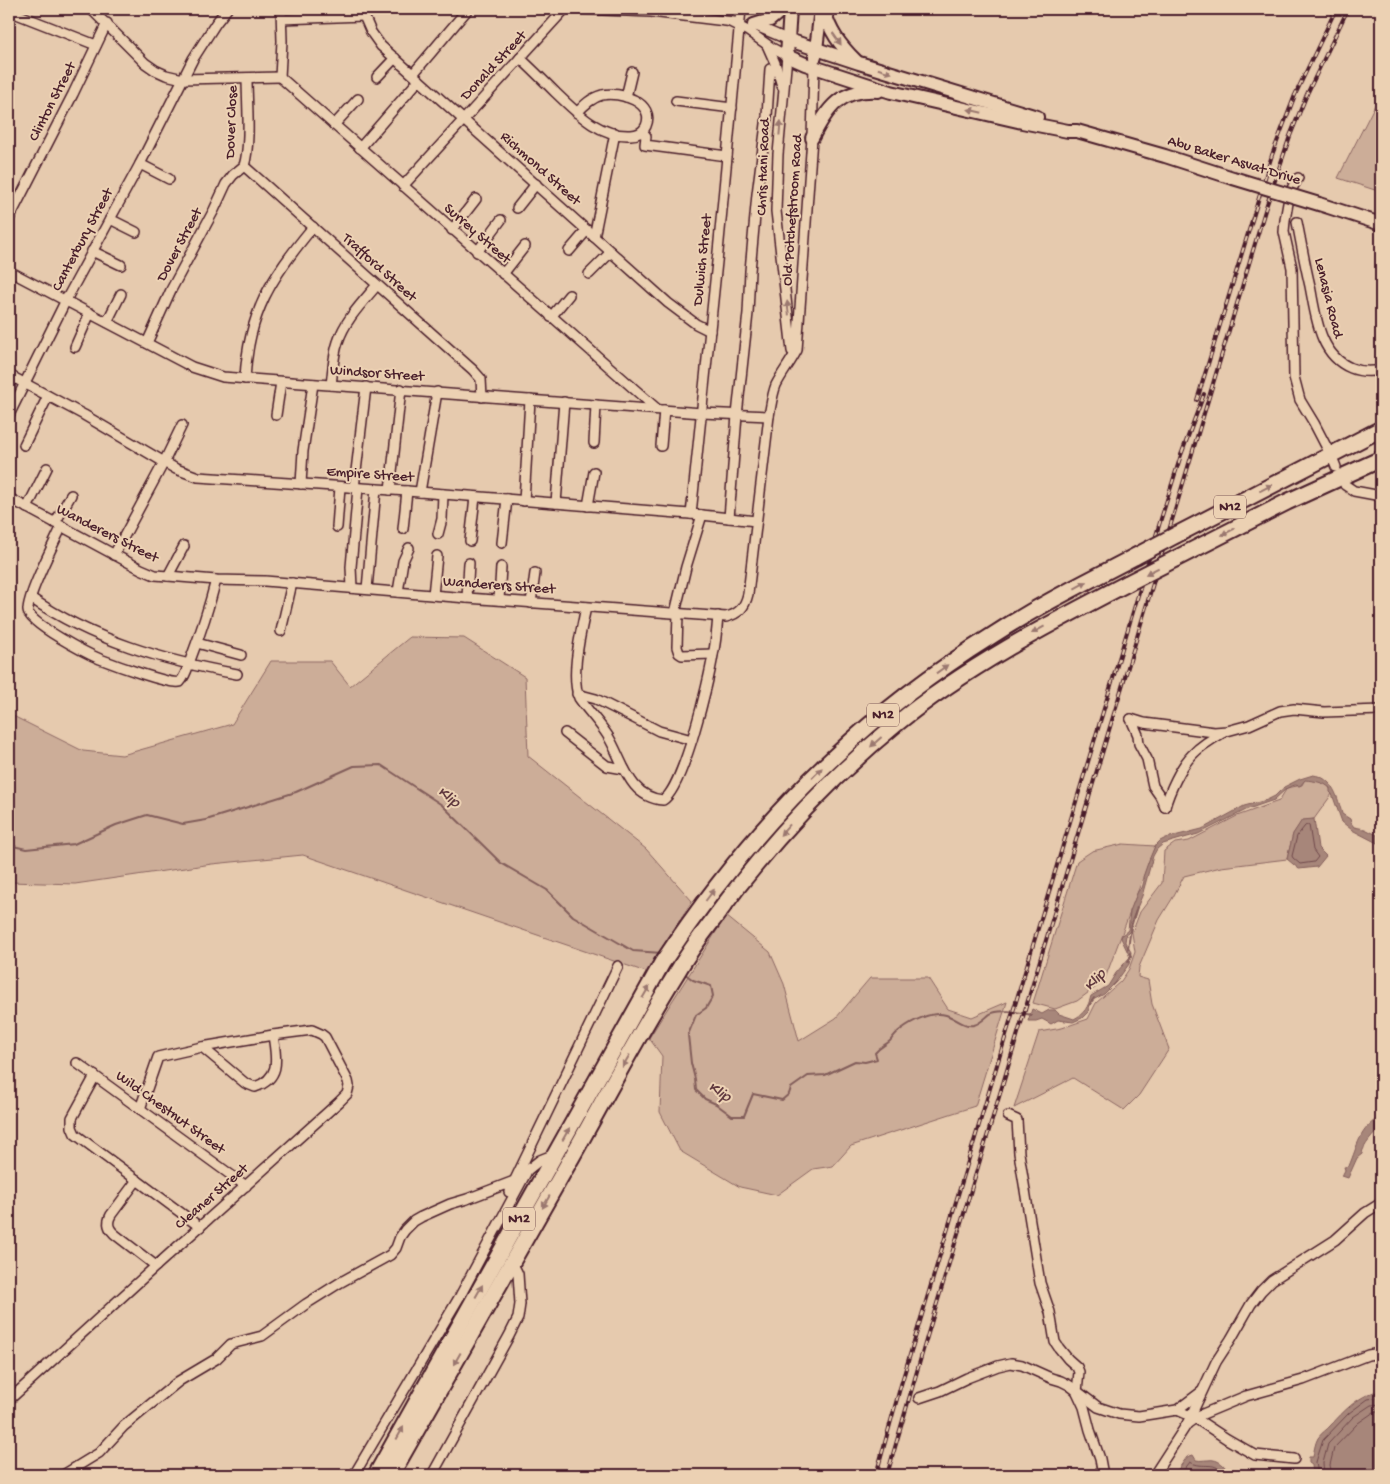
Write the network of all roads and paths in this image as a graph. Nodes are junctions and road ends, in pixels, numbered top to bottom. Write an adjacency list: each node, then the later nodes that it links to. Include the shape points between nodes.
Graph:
1 (91, 9): 16 (street)
2 (227, 9): 34 (street, Canterbury Street)
3 (281, 9): 15 (street)
4 (468, 9): 32 (street)
5 (565, 9): 25 (street, Donald Street)
6 (578, 9): 12 (street)
7 (740, 9): 17 (street, Dulwich Street)
8 (783, 9): 14 (main road)
9 (790, 9): 19 (main road, Chris Hani Road)
10 (822, 9): 22 (main road); 26 (main road, one-way to 26, via 834,36)
11 (9, 10): 21 (street)
12 (651, 11): 17 (street)
13 (365, 12): 15 (street); 24 (street, Richmond Street, via 371,32)
14 (774, 13): 18 (main road)
15 (282, 19): 30 (street)
16 (107, 23): 21 (street, Clinton Street); 34 (street, via 145,63 155,70)
17 (736, 24): 18 (street); 20 (street); 40 (street, Dulwich Street)
18 (754, 25): 19 (street)
19 (789, 40): 22 (main road, Abu Baker Asvat Drive); 23 (main road, Chris Hani Road)
20 (767, 44): 23 (street); 35 (street)
21 (96, 46): 58 (street, Clinton Street)
22 (816, 49): 26 (main road, Abu Baker Asvat Drive); 27 (main road)
23 (787, 56): 27 (main road, Abu Baker Asvat Drive); 35 (street, Chris Hani Road)
24 (394, 58): 31 (street); 32 (street, Richmond Street)
25 (520, 58): 41 (street); 42 (street, Donald Street)
26 (859, 63): 44 (main road, Abu Baker Asvat Drive, one-way to 44, via 1069,126)
27 (814, 67): 36 (main road, Abu Baker Asvat Drive); 47 (street, Old Potchefstroom Road)
28 (770, 69): 107 (street)
29 (632, 72): 37 (street)
30 (280, 77): 33 (street); 43 (street, Surrey Street)
31 (377, 77)
32 (416, 77): 42 (street, Richmond Street); 48 (street)
33 (247, 78): 34 (street); 51 (street, Dover Close)
34 (183, 79): 50 (street, Canterbury Street)
35 (784, 91): 87 (street, Chris Hani Road, one-way to 35, via 776,211)
36 (891, 92): 44 (main road, Abu Baker Asvat Drive, one-way to 36); 47 (main road, via 856,92 840,99 825,114)
37 (626, 97): 41 (street, via 603,95 586,103); 45 (street, via 646,108 648,116)
38 (358, 99): 43 (street)
39 (676, 101): 40 (street)
40 (732, 108): 49 (street, Dulwich Street)
41 (577, 113): 46 (street)
42 (464, 120): 54 (street, Richmond Street); 55 (street, Donald Street)
43 (334, 125): 48 (street, Surrey Street)
44 (1076, 131): 62 (main road, Abu Baker Asvat Drive, bridge)
45 (642, 132): 46 (street); 49 (street, via 646,136 645,145)
46 (615, 134): 67 (street)
47 (812, 138): 87 (street, Old Potchefstroom Road)
48 (360, 148): 55 (street, Surrey Street)
49 (727, 156): 84 (street, Dulwich Street)
50 (140, 164): 53 (street); 59 (street, Canterbury Street)
51 (244, 166): 63 (street, Trafford Street); 85 (street, Dover Street, via 226,184)
52 (1298, 178): 115 (street, via 1290,192 1284,232 1292,268 1294,376 1300,400)
53 (170, 179)
54 (536, 184): 57 (street); 65 (street, Richmond Street)
55 (402, 186): 64 (street, Surrey Street)
56 (476, 199): 64 (street)
57 (517, 208)
58 (9, 219)
59 (110, 219): 66 (street); 69 (street, Canterbury Street)
60 (501, 220): 71 (street)
61 (1297, 222): 88 (street, Lenasia Road, via 1325,345 1338,361 1348,367 1365,372)
62 (1381, 224)
63 (313, 227): 77 (street, Trafford Street); 90 (street, via 281,268 261,304 249,338)
64 (452, 230): 71 (street, Surrey Street)
65 (587, 230): 67 (street, Richmond Street); 70 (street)
66 (136, 232)
67 (594, 237): 72 (street, Richmond Street)
68 (525, 246): 75 (street)
69 (92, 251): 73 (street); 80 (street, Canterbury Street)
70 (569, 251)
71 (477, 252): 75 (street, Surrey Street)
72 (611, 252): 76 (street); 84 (street, Richmond Street, via 679,312)
73 (121, 265)
74 (9, 271): 80 (street, Windsor Street)
75 (502, 274): 82 (street, Surrey Street)
76 (589, 274)
77 (377, 285): 94 (street, via 354,311 342,331); 99 (street, Trafford Street, via 473,370 480,379)
78 (121, 294): 83 (street)
79 (569, 295): 82 (street)
80 (66, 300): 81 (street, Windsor Street); 92 (street, Canterbury Street)
81 (90, 313): 83 (street, Windsor Street); 86 (street)
82 (552, 317): 103 (street, Surrey Street)
83 (107, 322): 85 (street, Windsor Street)
84 (710, 331): 104 (street, Dulwich Street)
85 (147, 342): 90 (street, Windsor Street, via 201,370)
86 (75, 347)
87 (794, 356): 108 (street, Wanderers Street, via 776,387)
88 (1381, 370)
89 (9, 375): 92 (street, Empire Street)
90 (245, 379): 91 (street, Windsor Street)
91 (281, 382): 93 (street, Windsor Street); 105 (street)
92 (25, 384): 98 (street, Empire Street); 106 (street, Canterbury Street)
93 (313, 384): 94 (street, Windsor Street); 122 (street)
94 (331, 384): 95 (street, Windsor Street)
95 (366, 387): 96 (street, Windsor Street); 125 (street)
96 (401, 390): 97 (street, Windsor Street); 127 (street)
97 (437, 392): 99 (street, Windsor Street); 129 (street)
98 (48, 396): 113 (street); 118 (street, Empire Street)
99 (482, 397): 100 (street, Windsor Street)
100 (530, 400): 101 (street, Windsor Street); 136 (street)
101 (564, 402): 102 (street, Windsor Street); 138 (street)
102 (596, 405): 103 (street, Windsor Street); 112 (street)
103 (661, 410): 104 (street, Windsor Street); 114 (street)
104 (702, 413): 107 (street, Windsor Street); 141 (street, Dulwich Street)
105 (276, 414)
106 (9, 415)
107 (737, 415): 108 (street, Windsor Street); 143 (street)
108 (769, 416): 144 (street, Wanderers Street)
109 (1381, 420): 121 (highway)
110 (182, 425): 118 (street)
111 (1381, 429): 121 (highway, N12)
112 (594, 443)
113 (24, 445)
114 (661, 446)
115 (1327, 448)
116 (1381, 452): 137 (highway, N12)
117 (1381, 460): 137 (highway)
118 (164, 462): 122 (street, Empire Street, via 198,477); 153 (street)
119 (47, 468): 140 (street)
120 (594, 472): 139 (street)
121 (1284, 479): 191 (highway, N12, one-way to 121, bridge, via 681,934 776,816 834,756 927,680 994,634)
122 (301, 484): 124 (street, Empire Street)
123 (1345, 485): 132 (street, via 1354,491)
124 (340, 487): 125 (street, Empire Street); 146 (street)
125 (356, 488): 126 (street, Empire Street); 161 (street)
126 (376, 489): 127 (street, Empire Street); 162 (street)
127 (390, 490): 128 (street, Empire Street)
128 (407, 491): 129 (street, Empire Street); 147 (street)
129 (420, 492): 130 (street, Empire Street)
130 (443, 494): 133 (street, Empire Street); 148 (street)
131 (71, 495): 145 (street)
132 (1381, 496)
133 (474, 497): 135 (street, Empire Street); 149 (street)
134 (9, 498): 140 (street, Wanderers Street)
135 (507, 499): 136 (street, Empire Street); 150 (street)
136 (524, 501): 138 (street, Empire Street)
137 (1287, 502): 199 (highway, N12, one-way to 199, bridge, via 1007,647 894,726 809,804 738,885 676,973)
138 (556, 503): 139 (street, Empire Street)
139 (588, 506): 141 (street, Empire Street)
140 (27, 508): 145 (street, Wanderers Street)
141 (691, 514): 142 (street, Empire Street)
142 (702, 515): 143 (street, Empire Street); 170 (street, via 686,567)
143 (729, 518): 144 (street, Empire Street)
144 (756, 521): 171 (street, Wanderers Street, via 746,601 736,614)
145 (58, 524): 153 (street, Wanderers Street); 165 (street)
146 (337, 527)
147 (403, 529)
148 (438, 534)
149 (470, 541)
150 (502, 543)
151 (184, 546): 158 (street)
152 (409, 548): 163 (street, via 403,561)
153 (114, 555): 158 (street, Wanderers Street, via 152,574)
154 (437, 556): 164 (street)
155 (469, 563): 166 (street)
156 (501, 567): 167 (street)
157 (535, 573): 168 (street)
158 (168, 576): 159 (street, Wanderers Street)
159 (216, 580): 160 (street, Wanderers Street); 173 (street)
160 (292, 583): 161 (street, Wanderers Street); 172 (street)
161 (352, 588): 162 (street, Wanderers Street)
162 (367, 589): 163 (street, Wanderers Street)
163 (398, 592): 164 (street, Wanderers Street)
164 (433, 595): 166 (street, Wanderers Street)
165 (31, 598): 176 (street, via 59,616 108,639); 176 (street, via 28,612 33,620 99,659 176,683 182,681)
166 (467, 598): 167 (street, Wanderers Street)
167 (499, 600): 168 (street, Wanderers Street)
168 (531, 603): 169 (street, Wanderers Street)
169 (586, 607): 170 (street, Wanderers Street); 178 (street, via 577,658)
170 (677, 613): 171 (street, Wanderers Street); 174 (street, via 678,653)
171 (718, 616): 174 (street)
172 (281, 631)
173 (197, 643): 175 (street); 176 (street)
174 (714, 654): 182 (street)
175 (241, 655)
176 (189, 664): 177 (street)
177 (237, 674)
178 (577, 694): 182 (street, via 596,698 659,730); 183 (street, via 602,726)
179 (1381, 710): 180 (street, via 1324,712 1294,709)
180 (1227, 731): 180 (street, via 1214,732 1131,719 1147,759 1153,786 1165,807 1190,756)
181 (565, 733): 183 (street, via 607,766)
182 (692, 740): 183 (street, via 672,791 663,800 640,791 631,783)
183 (624, 769)
184 (618, 966): 194 (street)
185 (272, 1035): 186 (street, Cleaner Street); 186 (street, via 276,1066 272,1075 255,1087 246,1084); 195 (street, Cleaner Street, via 308,1030 321,1034 349,1086 344,1097)
186 (202, 1047): 189 (street, Cleaner Street, via 158,1057)
187 (77, 1063): 188 (street, Wild Chestnut Street)
188 (95, 1076): 189 (street, Wild Chestnut Street); 193 (street, via 72,1118 72,1127 75,1134)
189 (140, 1109): 195 (street, Wild Chestnut Street)
190 (1008, 1116): 202 (street, via 1017,1120 1019,1154 1040,1283 1050,1312 1055,1342 1079,1372)
191 (555, 1154): 192 (street); 211 (highway, N12, one-way to 191)
192 (528, 1169): 194 (street); 210 (street, via 460,1296)
193 (137, 1180): 198 (street); 200 (street, via 108,1219 108,1225 116,1236)
194 (514, 1181): 196 (street); 209 (street, via 442,1207 414,1221 390,1255 306,1304 262,1336 231,1344 216,1360 179,1381 124,1426 99,1453)
195 (246, 1186): 198 (street, Cleaner Street)
196 (509, 1192)
197 (1381, 1203): 203 (street, via 1335,1240 1272,1280 1261,1291)
198 (200, 1227): 200 (street, Cleaner Street)
199 (512, 1262): 212 (highway, N12, one-way to 212); 213 (street, via 518,1274 518,1318)
200 (156, 1266): 205 (street, Cleaner Street)
201 (1381, 1353): 207 (street, via 1246,1396)
202 (1077, 1392): 204 (street, via 1061,1381 1012,1363); 206 (street, via 1098,1407 1119,1414 1139,1416); 214 (street)
203 (1201, 1392): 206 (street); 207 (street)
204 (919, 1398)
205 (9, 1400)
206 (1178, 1410): 207 (street)
207 (1191, 1419): 208 (street, via 1255,1455); 215 (street)
208 (1294, 1459)
209 (63, 1475)
210 (354, 1475)
211 (376, 1475)
212 (391, 1475)
213 (432, 1475)
214 (1103, 1475)
215 (1154, 1475)

